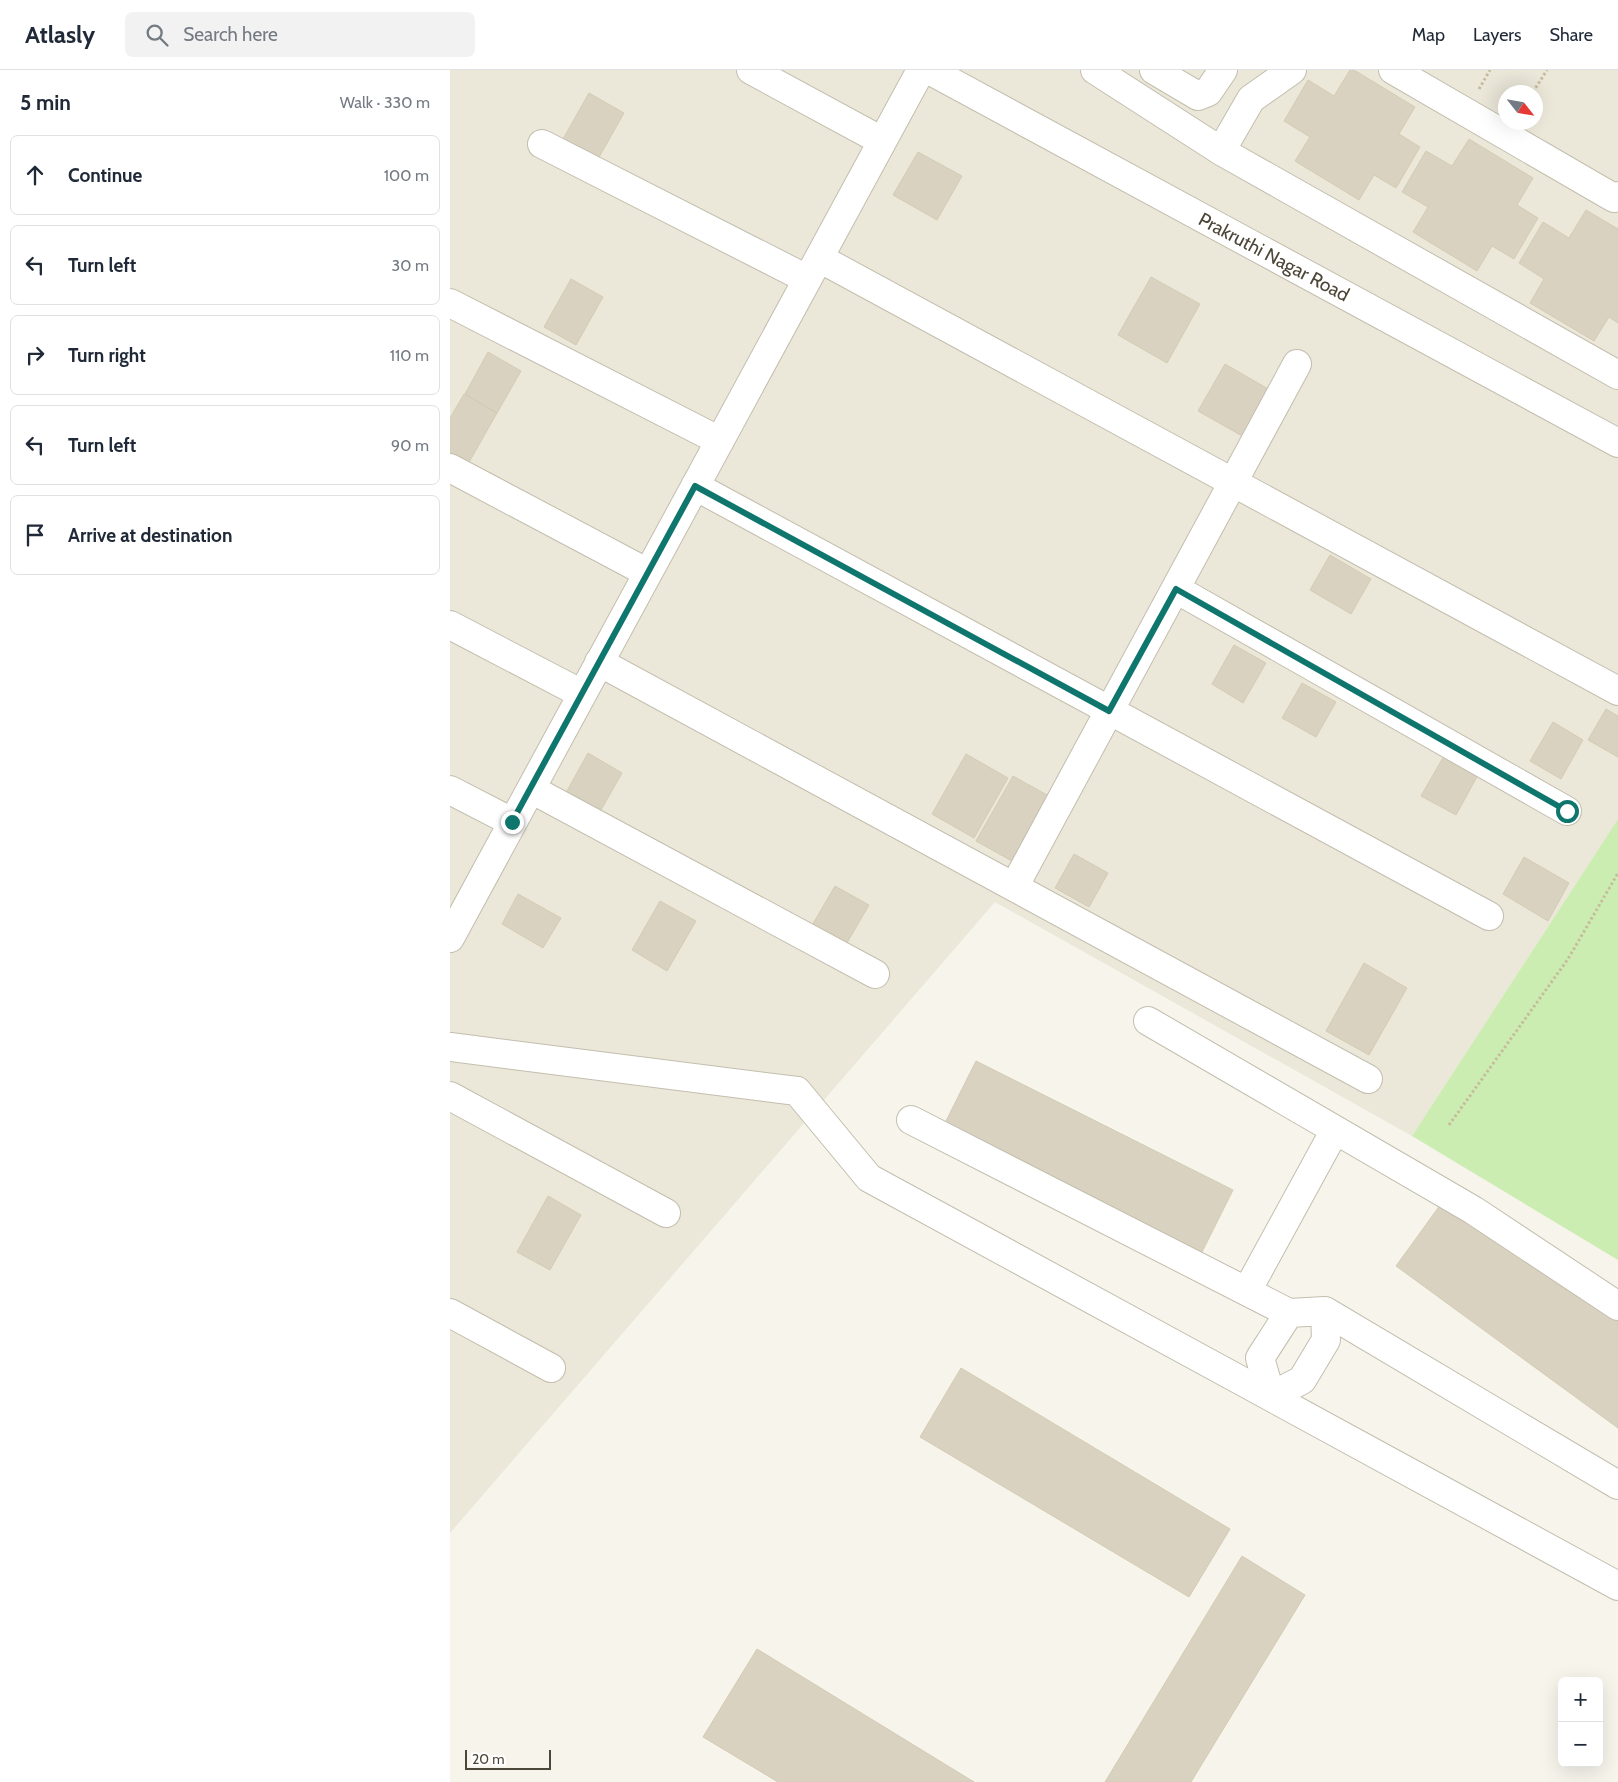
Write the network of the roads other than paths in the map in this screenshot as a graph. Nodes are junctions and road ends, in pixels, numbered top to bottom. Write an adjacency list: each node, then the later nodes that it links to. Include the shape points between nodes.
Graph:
1 (751, 70): 9 (street)
2 (921, 70): 9 (street)
3 (929, 70): 18 (street, Prakruthi Nagar Road)
4 (1095, 70): 11 (street)
5 (1154, 70): 6 (street, via 1198,96 1208,92)
6 (1224, 70)
7 (1292, 70): 11 (street, via 1251,99)
8 (1393, 70): 12 (street, via 1614,198)
9 (882, 141): 13 (street)
10 (542, 144): 13 (street)
11 (1222, 151): 16 (street)
12 (1618, 196)
13 (813, 268): 17 (street); 20 (street)
14 (450, 303): 17 (street)
15 (1298, 364): 20 (street)
16 (1618, 375)
17 (720, 440): 21 (street)
18 (1618, 443)
19 (450, 468): 22 (street)
20 (1233, 482): 23 (street); 26 (street)
21 (695, 486): 22 (street); 28 (street)
22 (648, 572): 25 (street)
23 (1176, 589): 28 (street); 31 (street)
24 (450, 625): 27 (street)
25 (599, 662): 27 (street); 33 (street)
26 (1618, 691)
27 (582, 694): 29 (street)
28 (1109, 711): 33 (street); 34 (street)
29 (531, 788): 32 (street); 36 (street)
30 (450, 790): 32 (street)
31 (1567, 811)
32 (512, 822): 35 (street)
33 (1014, 887): 39 (street)
34 (1489, 916)
35 (450, 938)
36 (875, 974)
37 (1148, 1021): 42 (street)
38 (450, 1047): 50 (street, via 797,1091 868,1178)
39 (1368, 1079)
40 (450, 1096): 43 (street)
41 (911, 1120): 44 (street)
42 (1335, 1130): 44 (street); 45 (street, via 1473,1210)
43 (666, 1213)
44 (1247, 1292): 48 (street)
45 (1618, 1306)
46 (1325, 1311): 48 (street); 50 (street, via 1326,1340 1302,1380); 51 (street)
47 (450, 1313): 49 (street)
48 (1288, 1313): 50 (street, via 1260,1358)
49 (552, 1368)
50 (1271, 1396): 52 (street)
51 (1618, 1485)
52 (1618, 1586)

